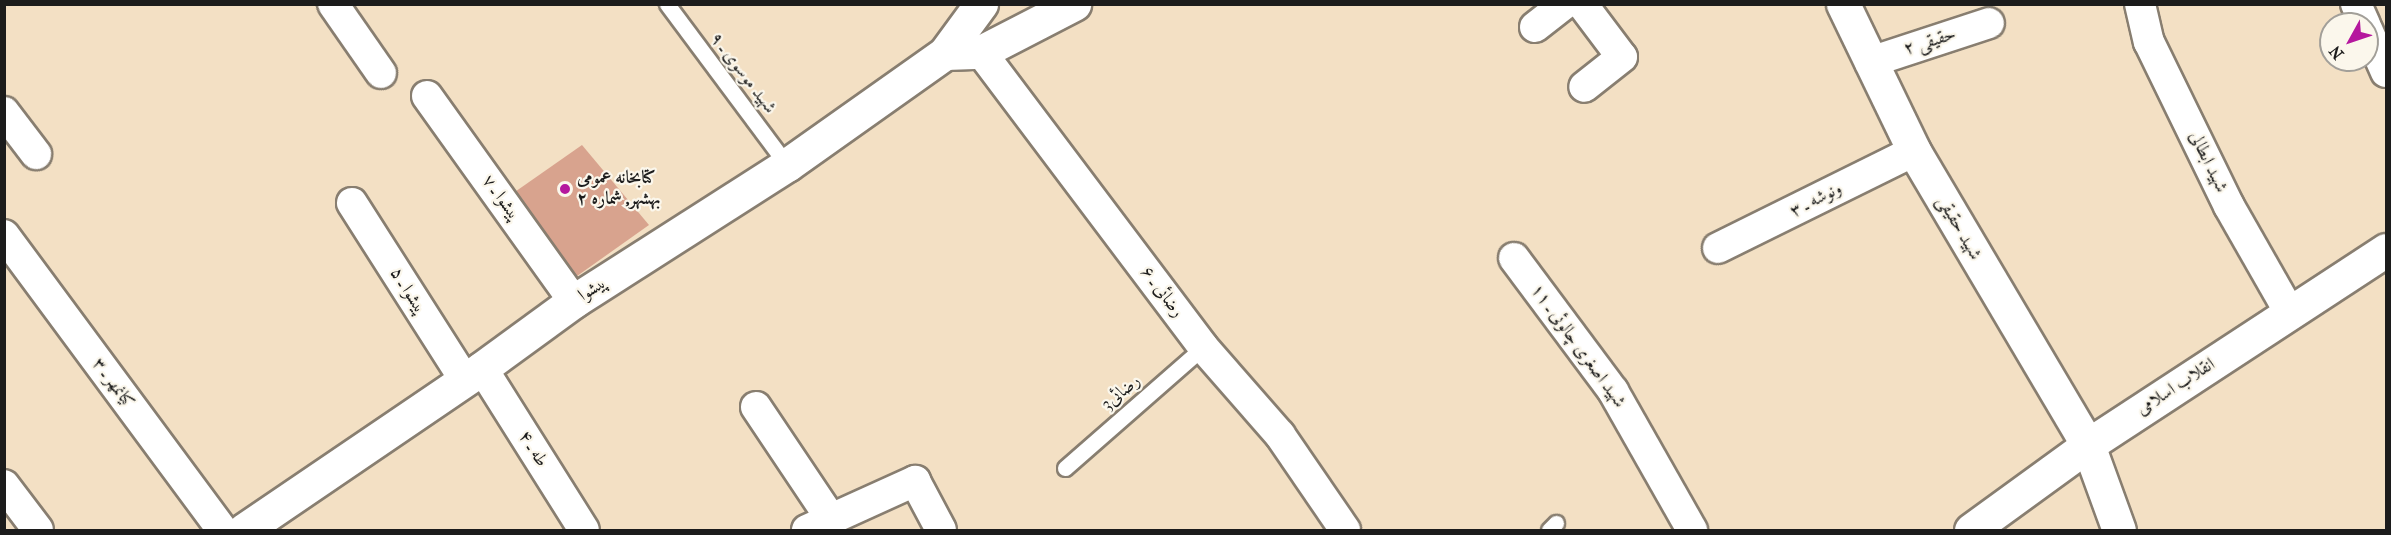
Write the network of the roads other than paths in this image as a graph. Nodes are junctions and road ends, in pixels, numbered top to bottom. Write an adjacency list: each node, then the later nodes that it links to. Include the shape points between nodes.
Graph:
1 (333, 4): 16 (street)
2 (667, 4): 22 (lane, شهید موسوی ـ ۹)
3 (981, 4): 12 (street)
4 (1074, 4): 11 (street)
5 (1564, 4): 10 (street)
6 (1582, 4): 17 (street, via 1622,57)
7 (1843, 4): 14 (street, شهید حقیقی)
8 (2140, 4): 29 (street, شهید ابطالی, via 2154,52 2229,206)
9 (1989, 22): 14 (street, حقیقی ۲)
10 (1535, 27)
11 (981, 51): 12 (street); 30 (street, رضائی ـ ۶)
12 (945, 53): 22 (street, پیشوا)
13 (2379, 56): 15 (street)
14 (1870, 62): 20 (street, شهید حقیقی)
15 (2386, 72)
16 (381, 73)
17 (1584, 87)
18 (427, 96): 28 (street, پیشوا ـ ۷)
19 (4, 112): 21 (street)
20 (1914, 151): 25 (street, ونوشه ـ ۳); 33 (street, شهید حقیقی)
21 (36, 154)
22 (787, 165): 28 (street, پیشوا)
23 (352, 203): 31 (street, پیشوا ـ ۵)
24 (4, 235): 39 (street, کیانمهر ـ ۳)
25 (1718, 248)
26 (2386, 250): 29 (street, انقلاب اسلامی)
27 (1514, 258): 43 (street, شهید اصغری چالوئی ـ ۱۱, via 1613,391)
28 (574, 301): 31 (street, پیشوا)
29 (2290, 313): 33 (street, انقلاب اسلامی)
30 (1203, 347): 34 (lane, رضائی3); 42 (street, رضائی ـ ۶, via 1280,435)
31 (473, 373): 40 (street, پیشوا); 41 (street, طه ـ ۴)
32 (756, 407): 36 (street)
33 (2088, 445): 44 (street, انقلاب اسلامی); 45 (street, شهید حقیقی)
34 (1065, 468)
35 (4, 485): 38 (street)
36 (819, 525): 37 (street, via 915,481)
37 (938, 526)
38 (38, 531)
39 (222, 531)
40 (244, 531)
41 (584, 531)
42 (1345, 531)
43 (1692, 531)
44 (1971, 531)
45 (2120, 531)

